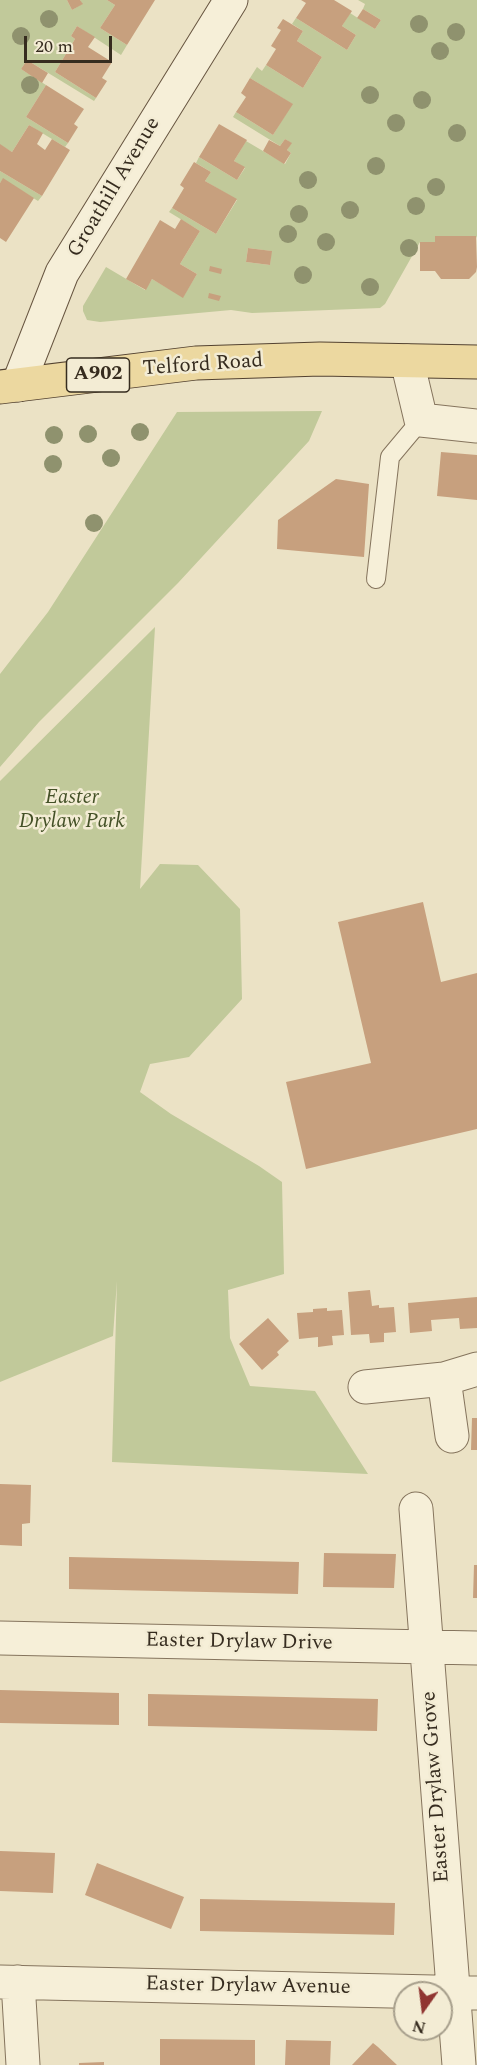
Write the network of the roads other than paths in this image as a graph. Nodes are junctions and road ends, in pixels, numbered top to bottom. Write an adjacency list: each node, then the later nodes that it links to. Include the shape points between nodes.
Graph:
1 (231, 0): 4 (street, Groathill Avenue, via 62,273)
2 (407, 361): 3 (main road, Telford Road / A902); 4 (main road, Telford Road / A902, via 196,363); 5 (street)
3 (477, 362)
4 (9, 386)
5 (421, 420): 6 (street); 7 (lane, via 390,456)
6 (477, 426)
7 (376, 579)
8 (477, 1369): 9 (street)
9 (444, 1379): 10 (street); 11 (street)
10 (365, 1387)
11 (452, 1436)
12 (416, 1509): 14 (street, Easter Drylaw Grove)
13 (0, 1638): 14 (street, Easter Drylaw Drive)
14 (427, 1647): 15 (street, Easter Drylaw Drive); 17 (street, Easter Drylaw Grove)
15 (477, 1648)
16 (9, 1982): 17 (street, Easter Drylaw Avenue); 18 (street, Easter Drylaw Avenue)
17 (465, 1993): 19 (street, Easter Drylaw Grove)
18 (23, 2065)
19 (459, 2065)

